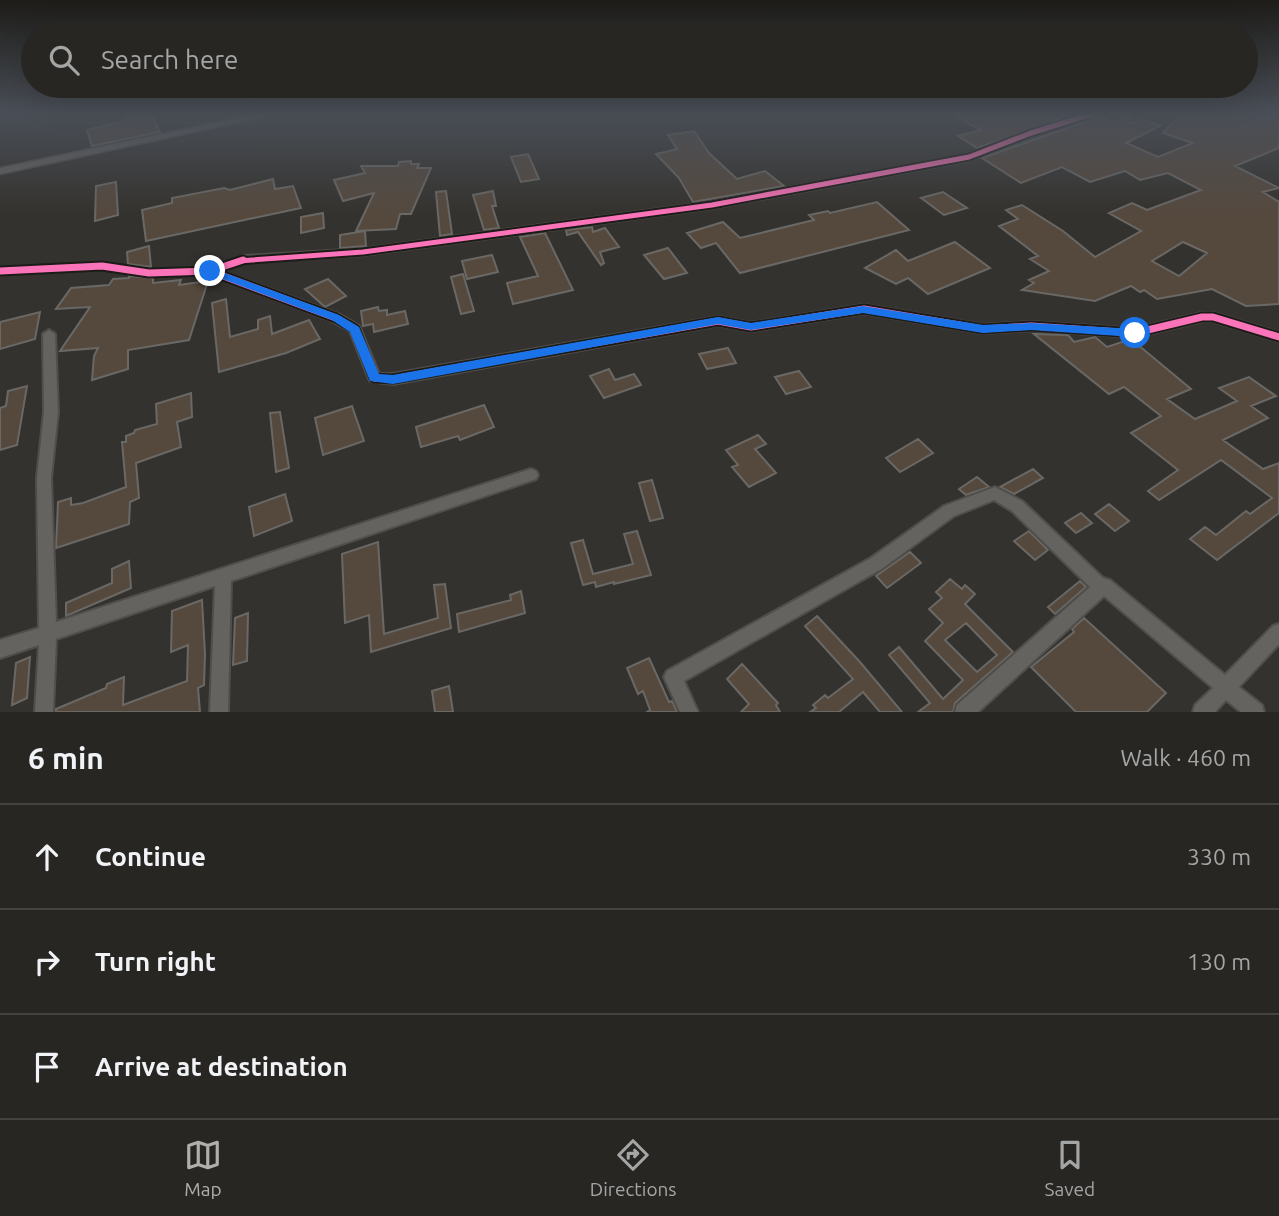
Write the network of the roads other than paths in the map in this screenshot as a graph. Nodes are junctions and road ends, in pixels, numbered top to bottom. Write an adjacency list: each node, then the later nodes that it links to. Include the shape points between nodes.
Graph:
1 (113, 147): 3 (street)
2 (994, 147): 5 (street, via 969,157 712,205 363,252 245,259)
3 (0, 171)
4 (0, 271): 5 (street, via 102,266 149,273)
5 (210, 271): 7 (street, via 355,329 374,378 393,379 718,321 751,327 863,309 983,329 1031,326 1135,333 1213,317)
6 (49, 334): 11 (street, via 51,412 44,478)
7 (1279, 337)
8 (531, 475): 9 (street)
9 (223, 575): 11 (street); 16 (street)
10 (1102, 587): 14 (street); 17 (street, via 1017,506 995,494 949,511 877,563 673,677); 18 (street)
11 (48, 632): 13 (street); 15 (street)
12 (1279, 632): 14 (street)
13 (0, 649)
14 (1227, 686): 19 (street); 20 (street)
15 (44, 712)
16 (219, 712)
17 (689, 712)
18 (964, 712)
19 (1202, 712)
20 (1255, 712)

